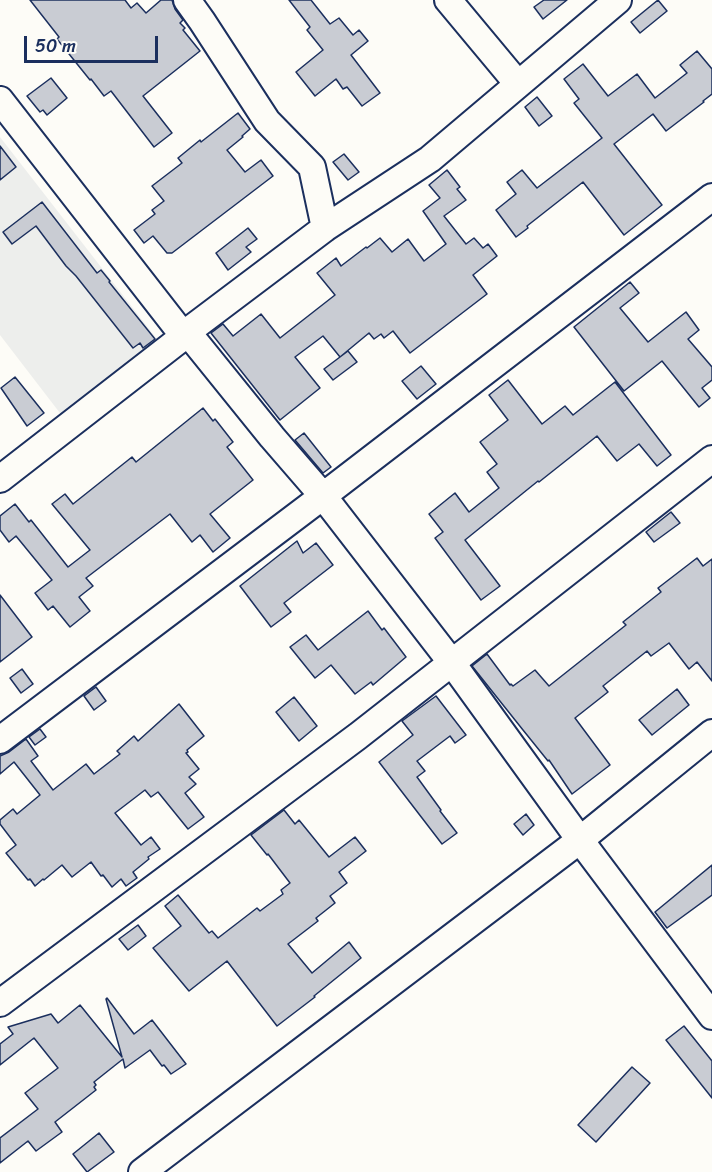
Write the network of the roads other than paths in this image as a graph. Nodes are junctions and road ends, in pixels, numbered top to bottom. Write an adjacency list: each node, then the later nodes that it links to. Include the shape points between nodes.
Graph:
1 (187, 0): 7 (street, via 267,121 312,167)
2 (448, 0): 4 (street)
3 (618, 0): 4 (street)
4 (518, 84): 7 (street, via 430,159)
5 (0, 100): 8 (street)
6 (712, 197): 11 (street)
7 (325, 228): 8 (street)
8 (186, 334): 10 (street); 11 (street)
9 (712, 459): 12 (street)
10 (0, 479)
11 (323, 496): 12 (street); 14 (street)
12 (452, 663): 15 (street); 16 (street)
13 (712, 733): 15 (street)
14 (0, 740)
15 (580, 840): 17 (street); 18 (street)
16 (0, 1003)
17 (712, 1016)
18 (142, 1172)

